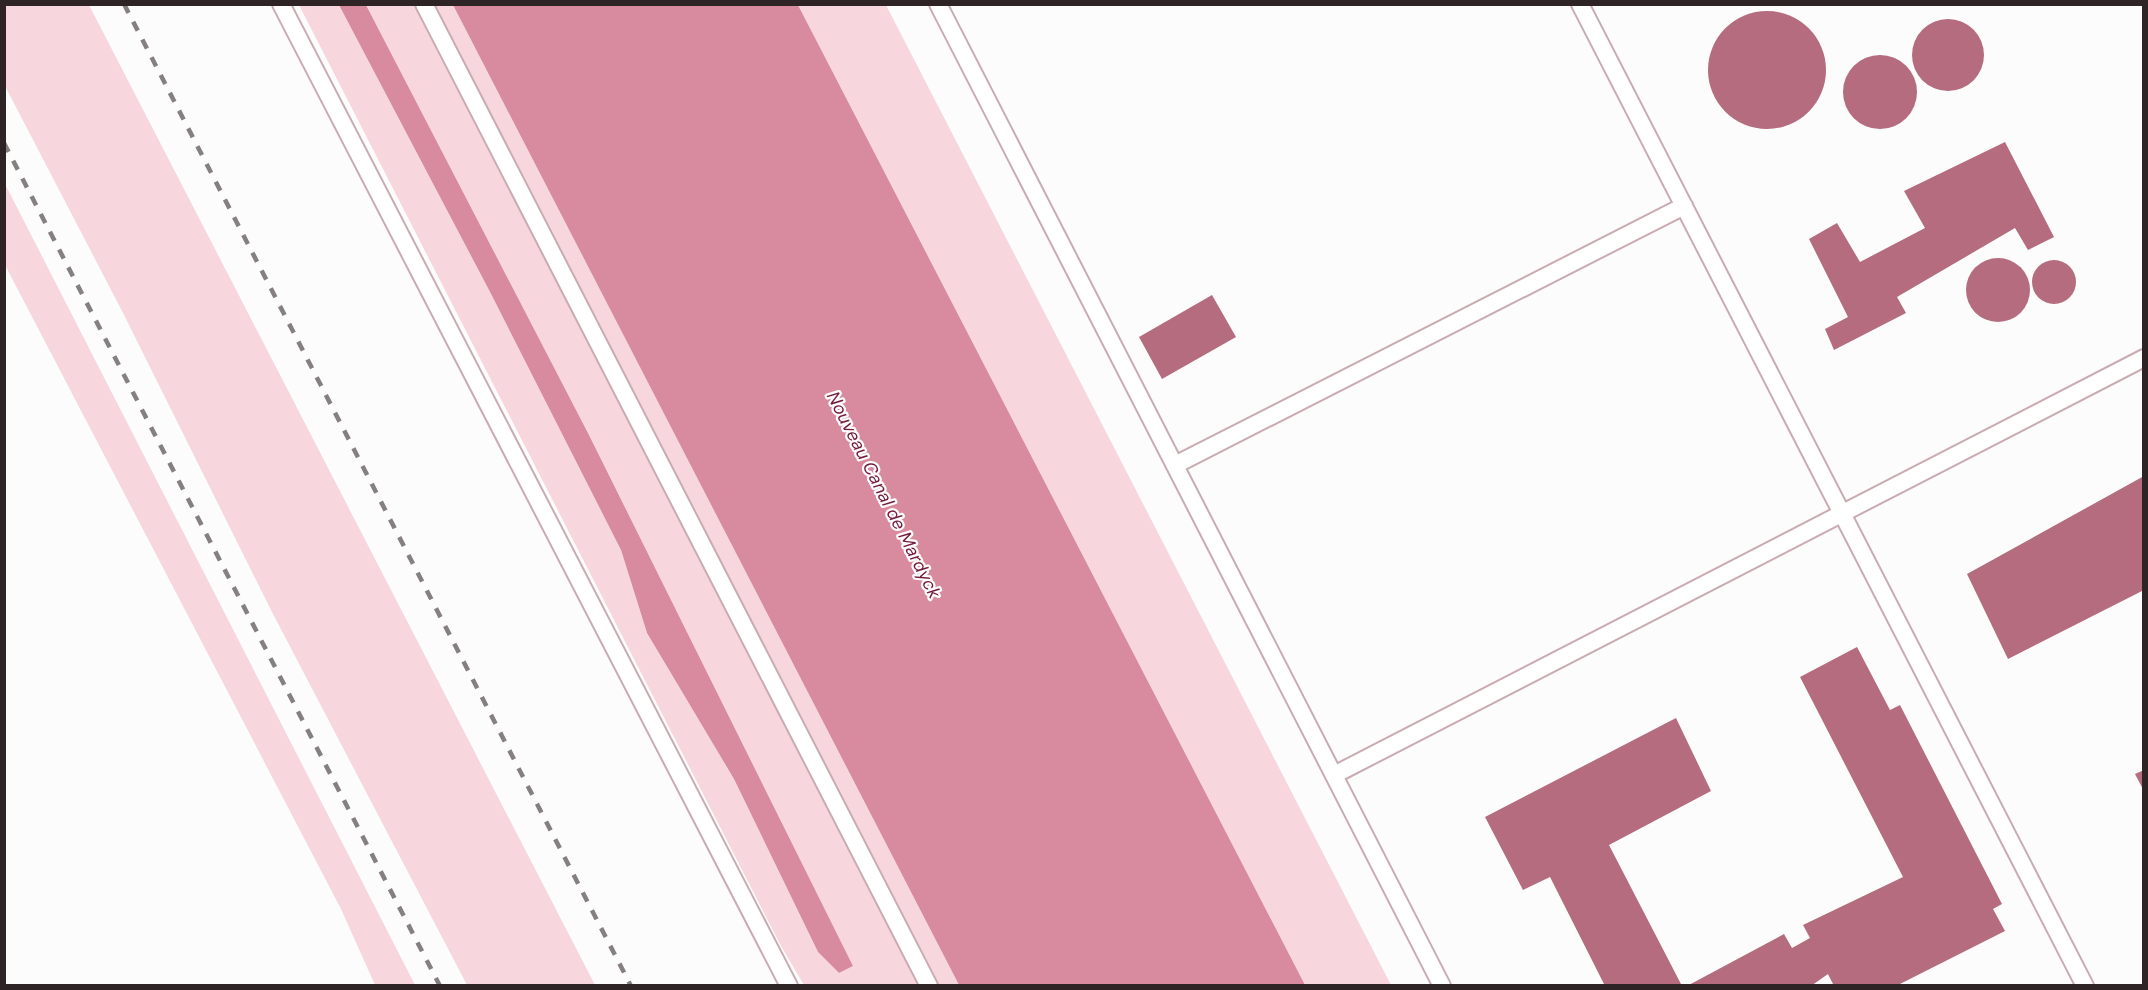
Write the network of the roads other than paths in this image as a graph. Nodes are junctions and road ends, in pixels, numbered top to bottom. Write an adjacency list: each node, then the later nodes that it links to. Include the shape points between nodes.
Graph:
1 (281, 4): 10 (lane)
2 (424, 4): 11 (lane)
3 (938, 4): 7 (lane)
4 (1580, 4): 5 (lane)
5 (1684, 206): 7 (lane); 8 (lane)
6 (2144, 358): 8 (lane)
7 (1175, 465): 9 (lane)
8 (1842, 513): 9 (lane); 13 (lane)
9 (1334, 775): 12 (lane)
10 (789, 986)
11 (929, 986)
12 (1442, 986)
13 (2085, 986)

